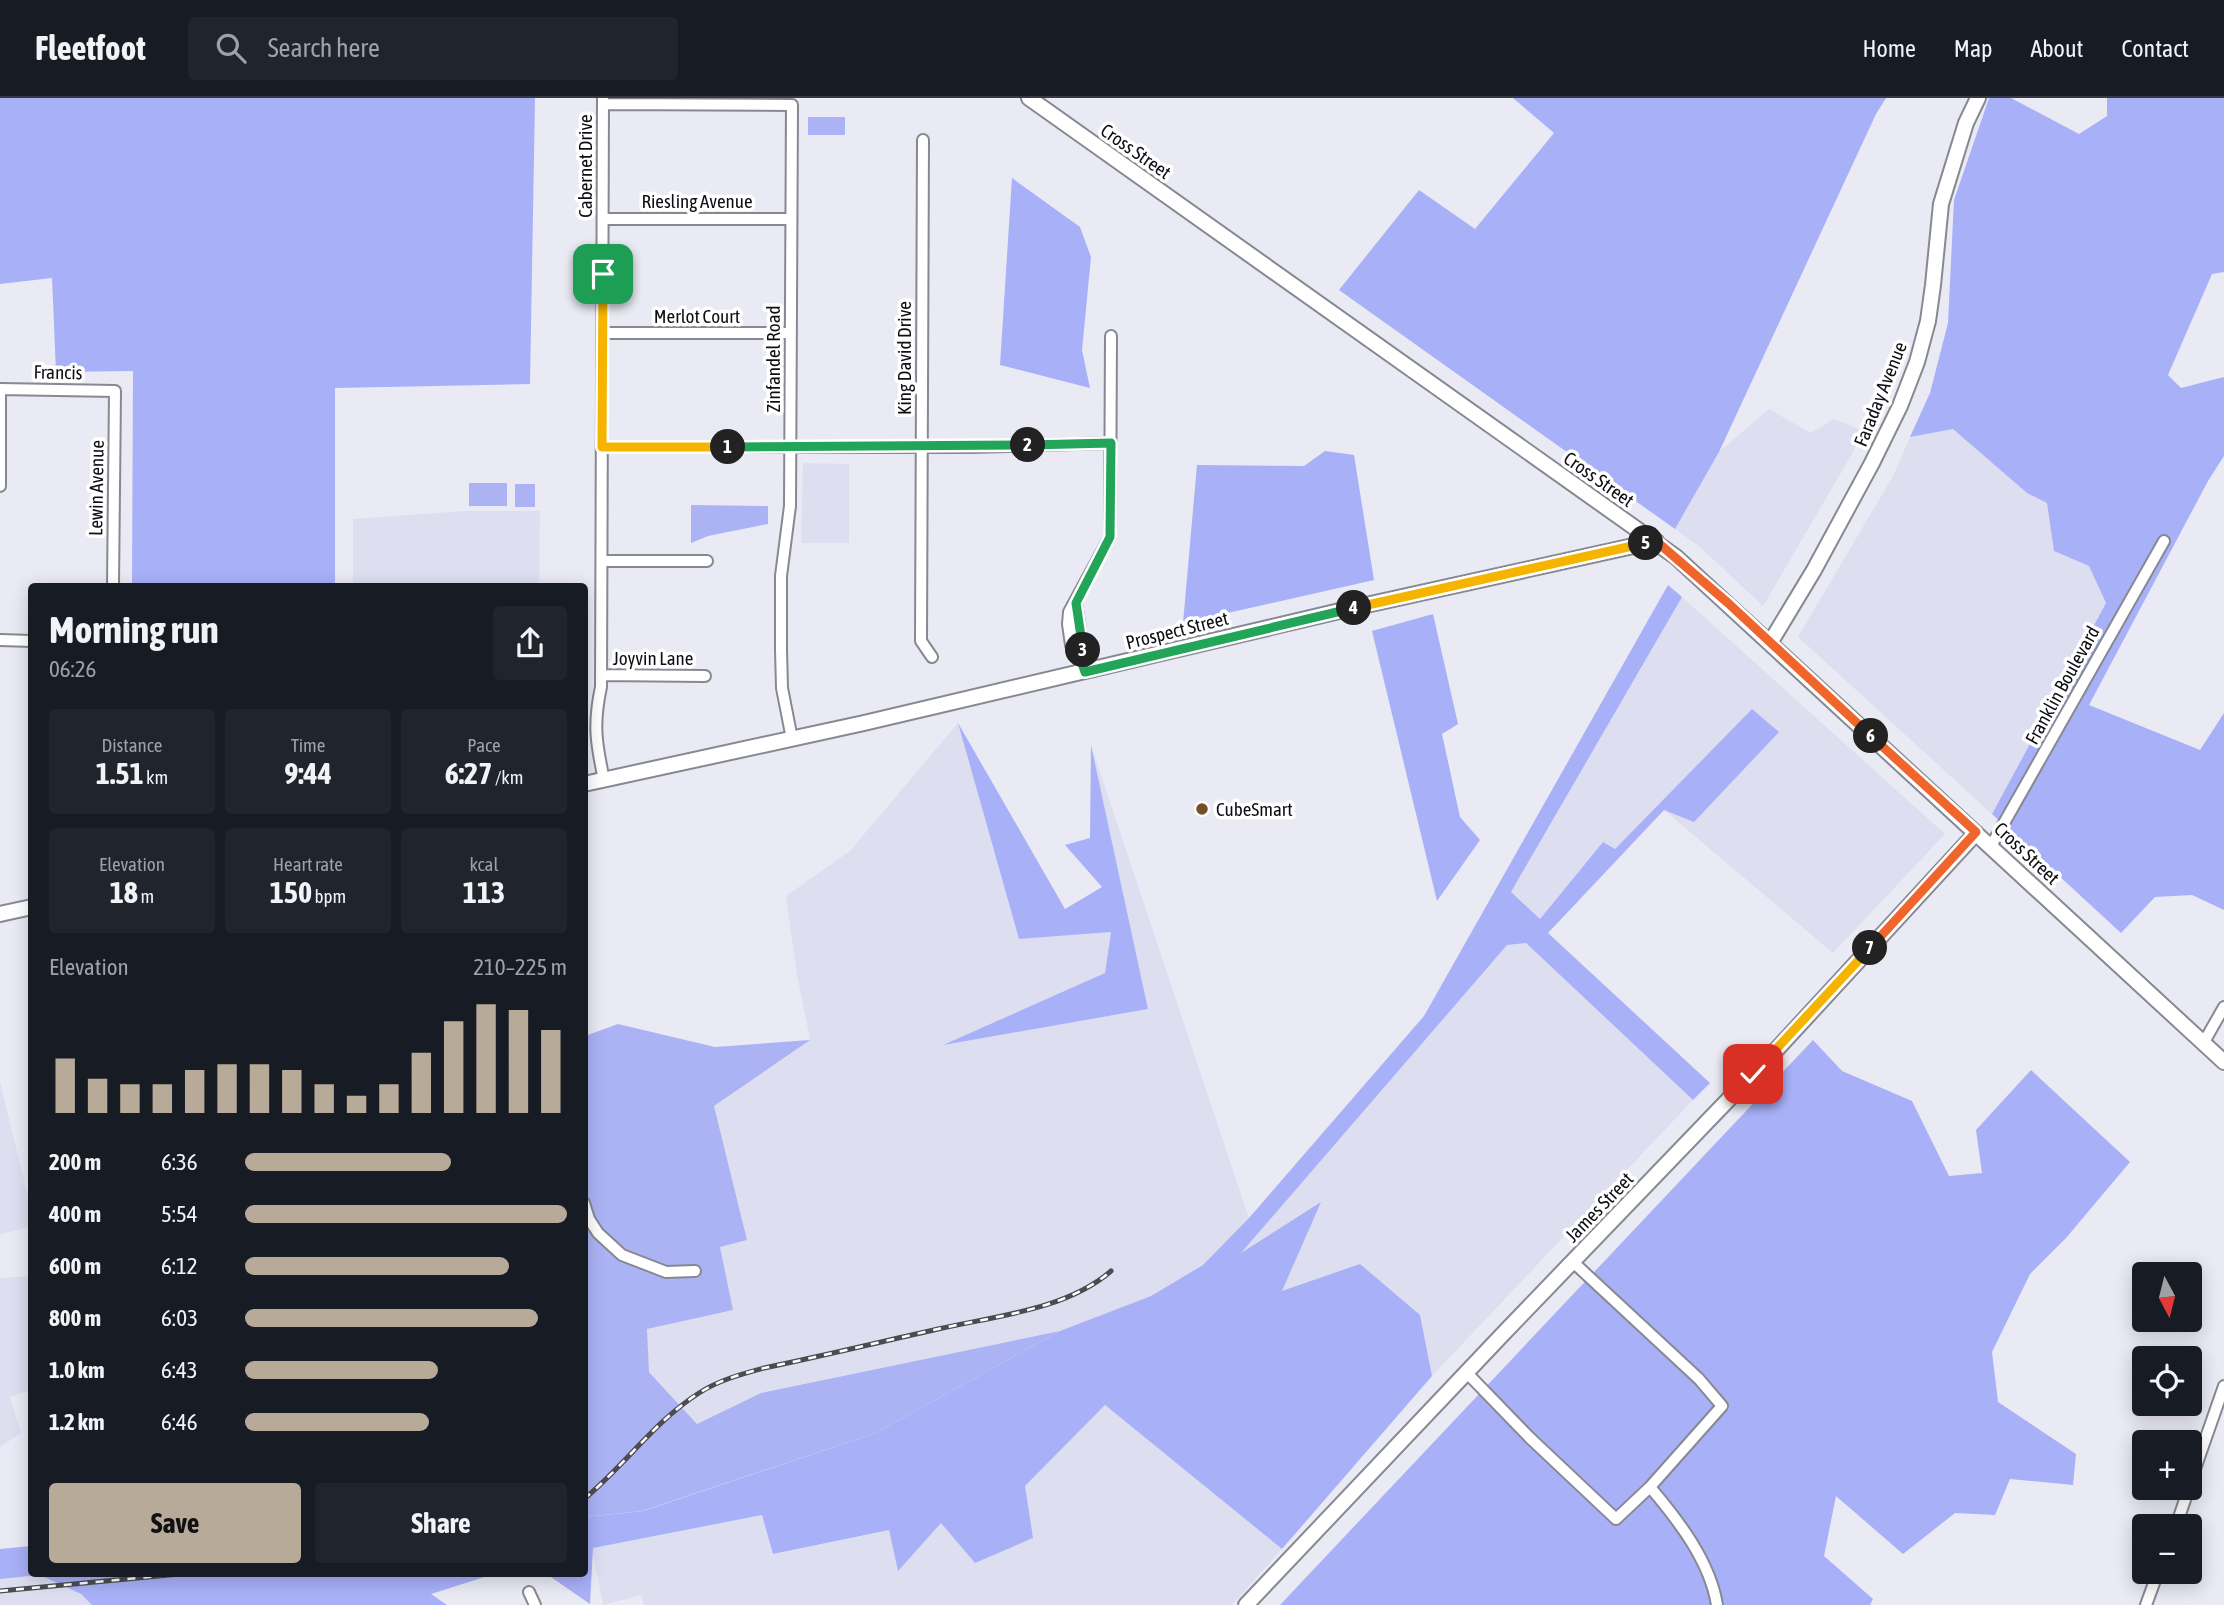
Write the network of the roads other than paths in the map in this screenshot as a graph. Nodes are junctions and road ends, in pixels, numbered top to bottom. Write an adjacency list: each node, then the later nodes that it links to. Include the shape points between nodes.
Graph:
1 (1029, 98): 17 (street, Cross Street)
2 (1978, 98): 24 (street, Faraday Avenue, via 1941,204 1928,321 1917,362 1872,463)
3 (603, 101): 5 (street, Cabernet Drive); 6 (street, Zinfandel Road, via 792,104)
4 (923, 141): 15 (street, King David Drive)
5 (603, 219): 6 (street, Riesling Avenue); 7 (street, Cabernet Drive)
6 (791, 219): 8 (street, Zinfandel Road)
7 (602, 333): 8 (street, Merlot Court); 13 (street, Cabernet Drive)
8 (791, 333): 14 (street, Zinfandel Road)
9 (1111, 336): 12 (street)
10 (0, 389): 11 (street, Francis); 16 (street)
11 (115, 391): 21 (street, Lewin Avenue)
12 (1111, 443): 15 (street); 26 (street, via 1110,537 1069,612 1071,645)
13 (602, 447): 14 (street); 19 (street, Cabernet Drive)
14 (790, 447): 15 (street); 29 (street, Zinfandel Road, via 781,649 782,688)
15 (921, 447): 25 (street, King David Drive, via 921,641)
16 (0, 486)
17 (1656, 541): 24 (street, Cross Street); 26 (street, Prospect Street)
18 (2164, 541): 33 (street, Franklin Boulevard)
19 (601, 561): 20 (street); 27 (street, Cabernet Drive)
20 (707, 561)
21 (113, 583)
22 (0, 640): 23 (street)
23 (28, 641)
24 (1770, 643): 32 (street, Cross Street)
25 (932, 657)
26 (1083, 666): 29 (street, Prospect Street)
27 (601, 675): 28 (street, Joyvin Lane); 30 (street, Cabernet Drive, via 595,740)
28 (705, 676)
29 (792, 739): 30 (street, Prospect Street)
30 (604, 780): 31 (street, Prospect Street)
31 (588, 783)
32 (1976, 832): 33 (street, Cross Street); 40 (street, James Street)
33 (1990, 846): 37 (street, Cross Street)
34 (28, 908): 35 (street)
35 (0, 914)
36 (2224, 1007): 37 (street)
37 (2204, 1042): 38 (street, Cross Street)
38 (2224, 1062)
39 (588, 1216): 41 (street, via 598,1233 622,1255 666,1272)
40 (1573, 1262): 42 (street, James Street); 45 (street, via 1722,1406)
41 (695, 1271)
42 (1466, 1372): 45 (street, via 1616,1519); 49 (street, James Street)
43 (2224, 1386): 44 (street)
44 (2202, 1449)
45 (1650, 1487): 50 (street, via 1709,1574)
46 (2154, 1584): 51 (street)
47 (529, 1592): 48 (street)
48 (535, 1605)
49 (1246, 1605)
50 (1717, 1605)
51 (2146, 1605)

